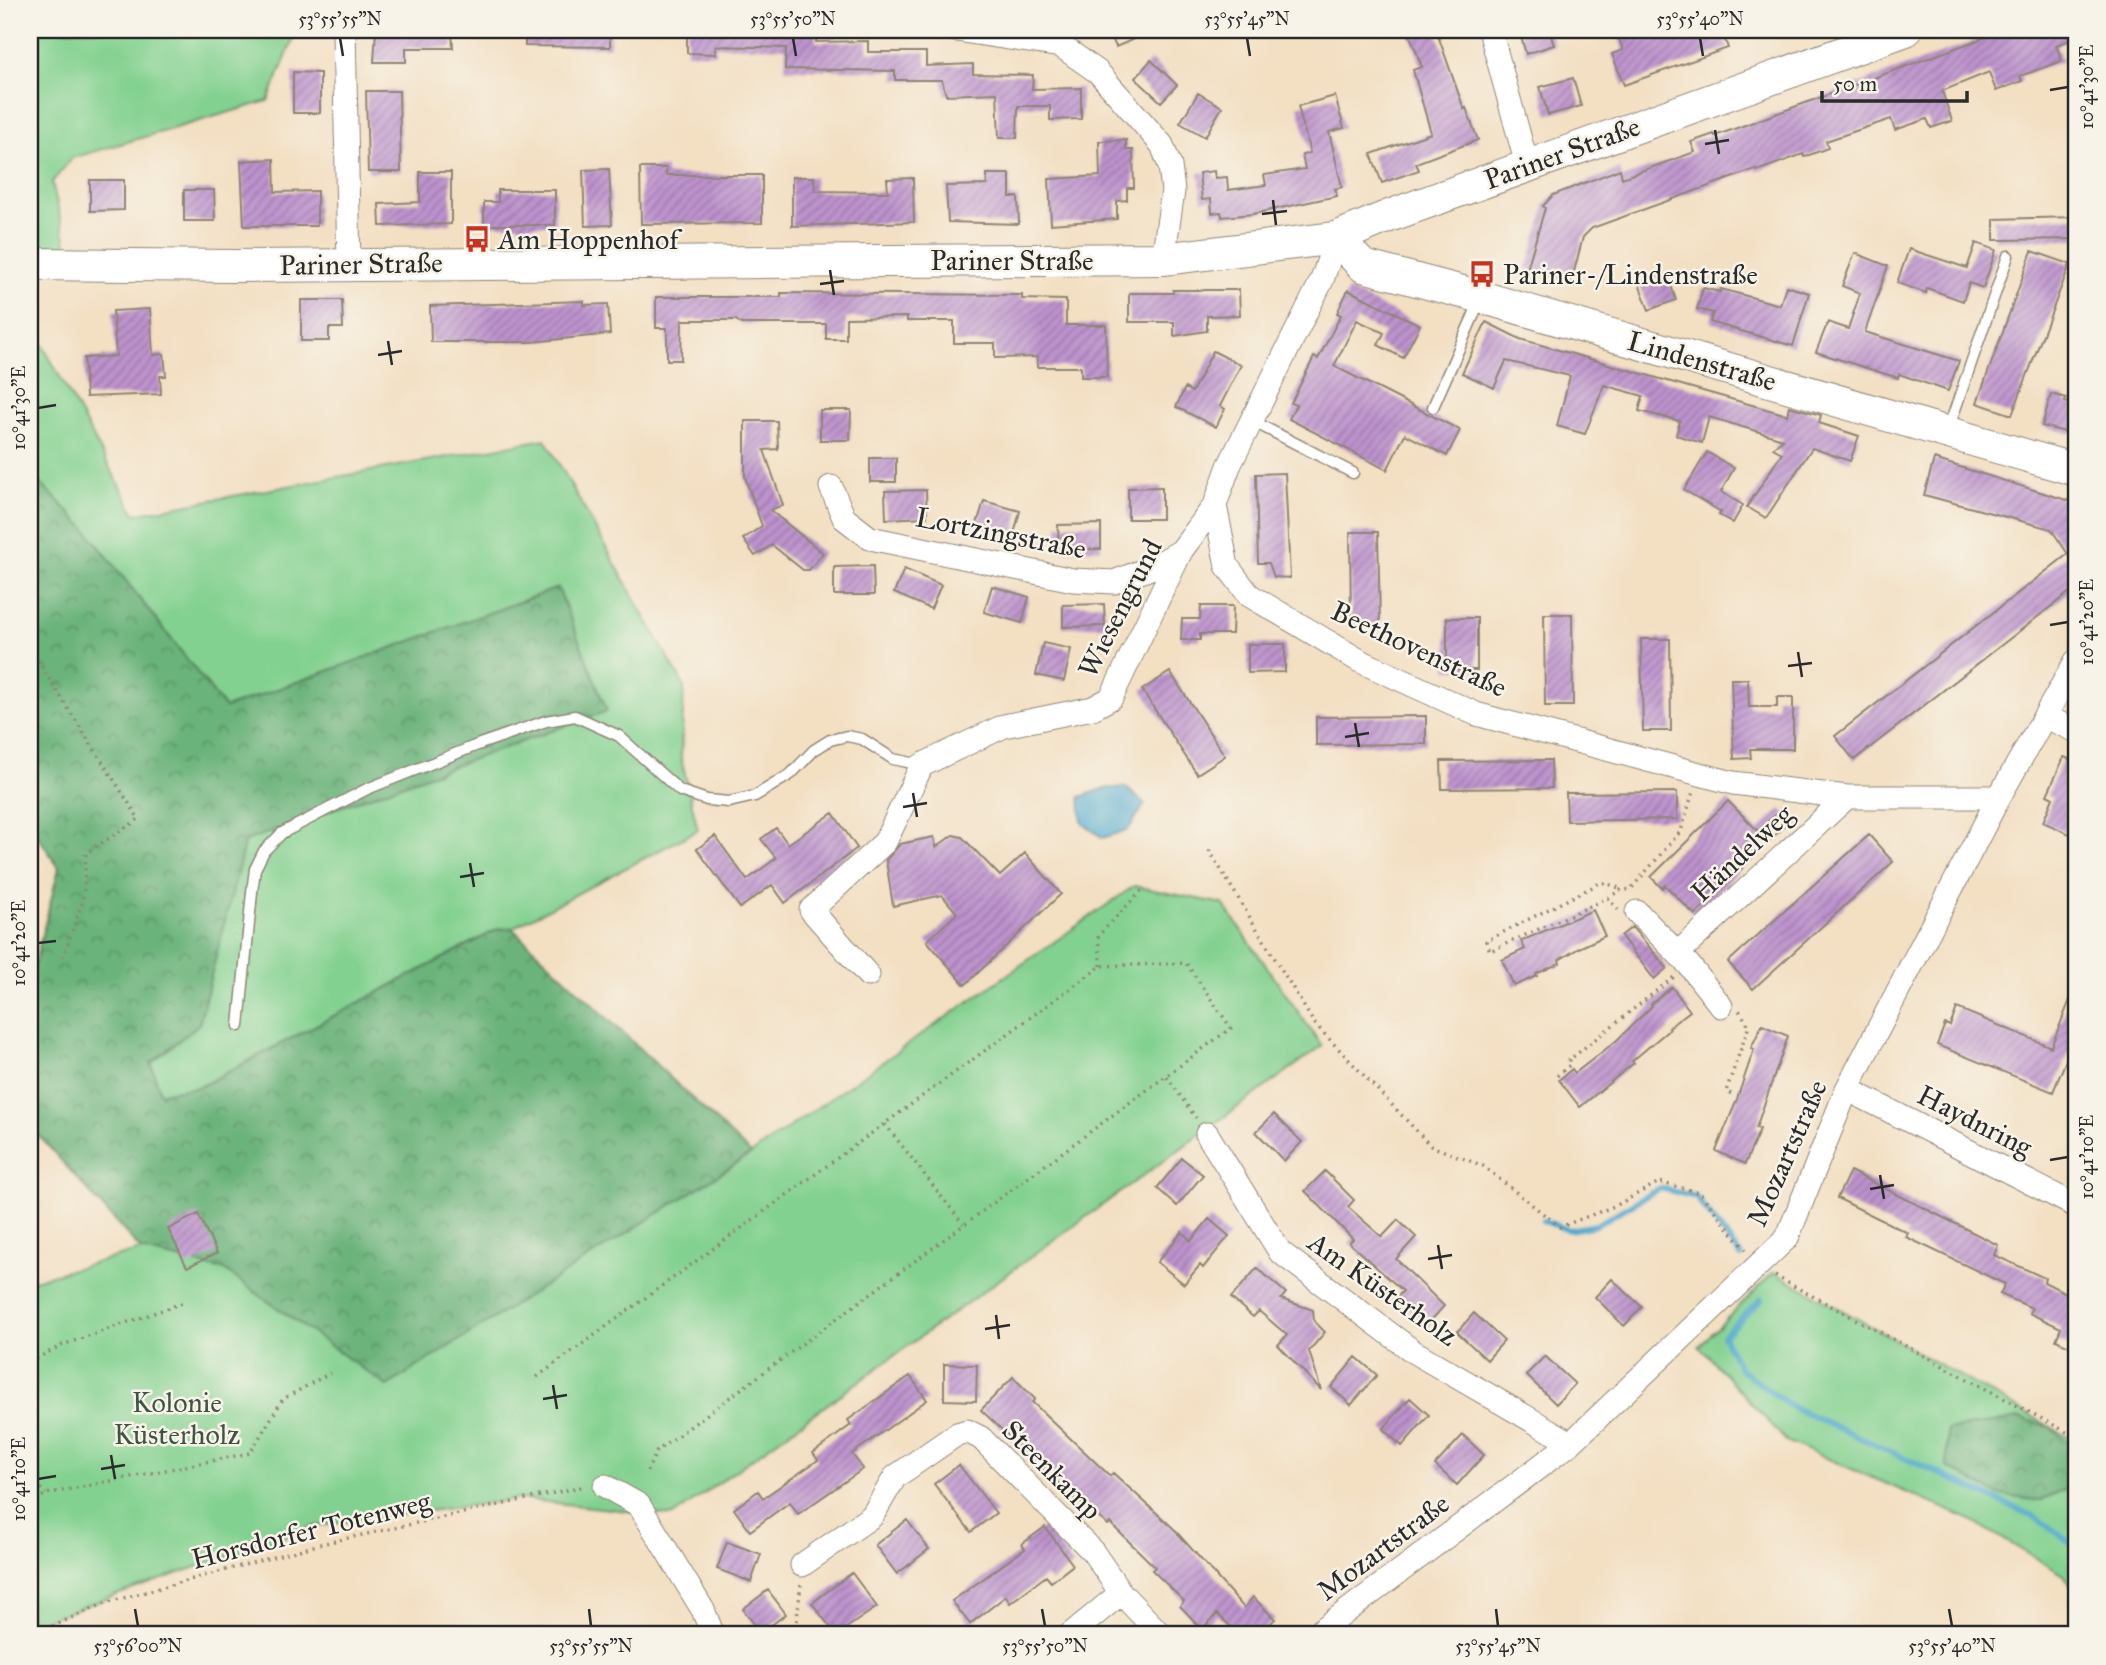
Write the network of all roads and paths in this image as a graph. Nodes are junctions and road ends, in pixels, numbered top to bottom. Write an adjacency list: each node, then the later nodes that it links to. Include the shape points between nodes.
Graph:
1 (344, 30): 11 (street)
2 (956, 30): 5 (street)
3 (1490, 30): 6 (street)
4 (1906, 30): 6 (street, Pariner Straße)
5 (1058, 38): 9 (street, via 1098,72 1163,145 1173,191)
6 (1527, 165): 7 (street, Pariner Straße)
7 (1336, 239): 9 (street, Pariner Straße); 12 (street, Lindenstraße, via 1363,266); 14 (street, Beethovenstraße, via 1322,280)
8 (2008, 256): 15 (lane)
9 (1163, 259): 11 (street, Pariner Straße)
10 (30, 264): 11 (street, Pariner Straße)
11 (349, 265)
12 (1481, 297): 13 (lane); 15 (street, Lindenstraße)
13 (1433, 407)
14 (1252, 421): 17 (lane); 19 (street, Beethovenstraße)
15 (1948, 432): 16 (street, Lindenstraße)
16 (2076, 470)
17 (1353, 473)
18 (831, 487): 20 (street, Lortzingstraße, via 844,518 870,538 1073,580 1114,582)
19 (1216, 505): 20 (street, Wiesengrund); 26 (street, Beethovenstraße, via 1227,566 1249,595 1360,661 1476,714)
20 (1181, 551): 25 (street, Wiesengrund, via 1111,698 1093,708 1004,726)
21 (30, 649): 34 (path, via 139,818 86,853 83,901)
22 (2076, 661): 23 (street, Mozartstraße)
23 (2046, 717): 24 (street); 28 (street, Mozartstraße)
24 (2076, 731)
25 (922, 765): 37 (street, via 885,842 811,909); 39 (lane, via 893,759 862,739 847,736 814,750 790,774 755,796 729,802 680,791 619,736 575,716 480,744 368,789 282,833 264,851 252,892)
26 (1699, 774): 27 (street, Beethovenstraße, via 1733,783); 31 (path, via 1681,831 1630,890)
27 (1847, 797): 28 (street, Beethovenstraße); 35 (street, Händelweg)
28 (1999, 797): 42 (street, Mozartstraße)
29 (1209, 850): 48 (path, via 1314,1023 1431,1146 1483,1166 1560,1227 1617,1205 1659,1182 1700,1193)
30 (1144, 888): 36 (path, via 1098,936)
31 (1622, 889): 32 (path); 32 (path, via 1602,882 1486,941 1490,951)
32 (1608, 898): 33 (path, via 1627,920)
33 (1637, 912): 35 (street)
34 (63, 957)
35 (1683, 959): 38 (street); 40 (path, via 1569,1060 1571,1064)
36 (1101, 966): 41 (path, via 1186,963 1231,1028); 44 (path)
37 (867, 975)
38 (1721, 1006): 43 (path, via 1732,999 1749,1027 1726,1091)
39 (239, 1026)
40 (1557, 1076)
41 (1167, 1077): 45 (path); 47 (path)
42 (1847, 1089): 46 (street, Haydnring); 48 (street, Mozartstraße, via 1787,1238)
43 (1731, 1094)
44 (884, 1124): 47 (path); 52 (path)
45 (1207, 1134): 54 (street, Am Küsterholz, via 1280,1252 1414,1352)
46 (2076, 1206)
47 (963, 1225): 55 (path, via 657,1451)
48 (1761, 1265): 53 (path); 54 (street, Mozartstraße)
49 (184, 1302): 50 (path, via 60,1346)
50 (30, 1362)
51 (330, 1373): 58 (path, via 283,1399 250,1453)
52 (537, 1377)
53 (2076, 1437)
54 (1571, 1443): 67 (street, Mozartstraße)
55 (647, 1471)
56 (30, 1479): 58 (path)
57 (605, 1486): 62 (path, Horsdorfer Totenweg, via 587,1486 321,1544 105,1603); 63 (street, via 639,1505 703,1610)
58 (46, 1494): 59 (path)
59 (30, 1504)
60 (802, 1565): 61 (street, Steenkamp, via 872,1516 895,1477 967,1431 981,1438 1093,1552); 64 (path)
61 (1121, 1593): 65 (street); 66 (street, Steenkamp)
62 (33, 1635)
63 (713, 1635)
64 (795, 1635)
65 (1070, 1635)
66 (1161, 1635)
67 (1315, 1635)

